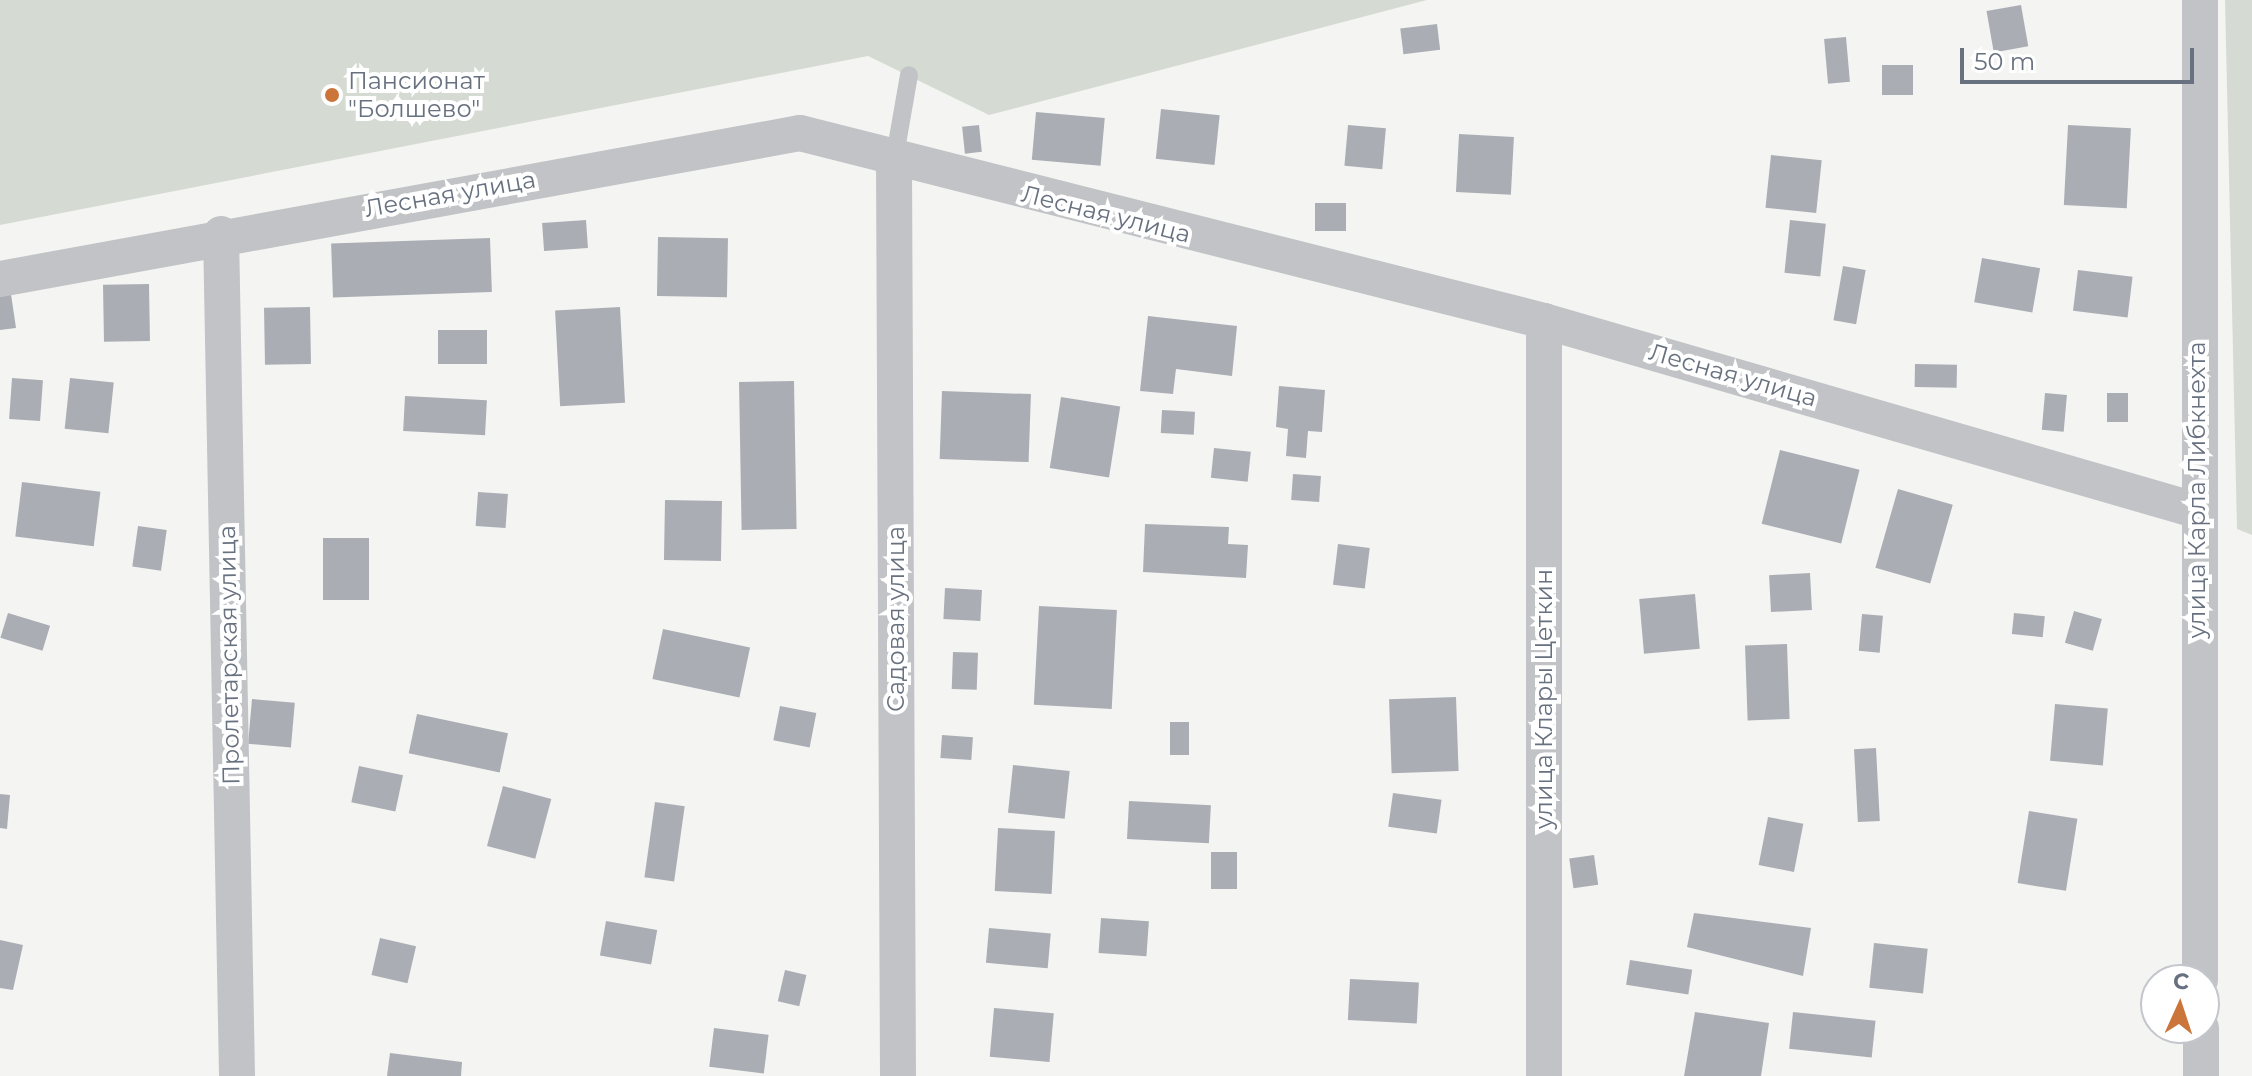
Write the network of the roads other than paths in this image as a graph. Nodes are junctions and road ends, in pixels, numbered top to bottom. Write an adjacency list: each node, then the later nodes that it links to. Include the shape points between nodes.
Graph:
1 (2200, 0): 7 (street, улица Карла Либкнехта)
2 (909, 75): 3 (lane)
3 (894, 161): 4 (street, Лесная улица, via 800,133); 6 (street, Лесная улица); 11 (street, Садовая улица)
4 (221, 234): 5 (street, Лесная улица); 10 (street, Пролетарская улица)
5 (0, 279)
6 (1544, 321): 7 (street, Лесная улица); 12 (street, улица Клары Цеткин)
7 (2195, 510): 8 (street, улица Карла Либкнехта)
8 (2200, 964)
9 (2201, 1044): 13 (street)
10 (237, 1076)
11 (898, 1076)
12 (1544, 1076)
13 (2201, 1076)

